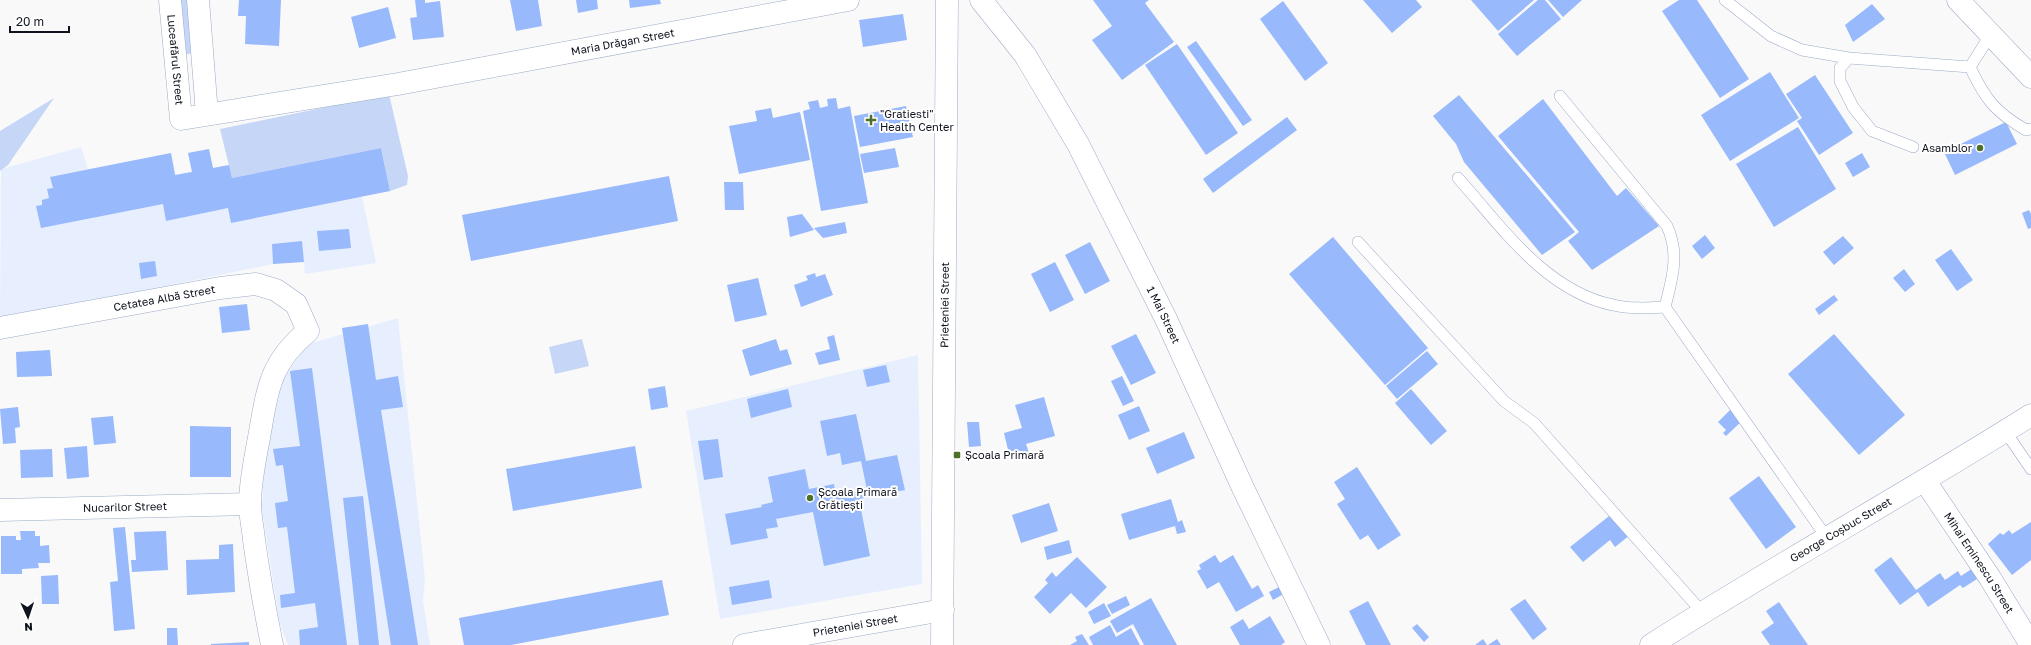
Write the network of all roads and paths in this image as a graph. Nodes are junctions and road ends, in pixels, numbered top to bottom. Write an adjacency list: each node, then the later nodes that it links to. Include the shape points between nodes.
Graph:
1 (170, 0): 14 (street, Luceafărul Street)
2 (198, 0): 13 (street)
3 (848, 0): 13 (street, Maria Drăgan Street, via 398,84)
4 (947, 0): 28 (street, Prieteniei Street)
5 (981, 0): 34 (street, 1 Mai Street, via 1025,55 1078,144 1166,318)
6 (1725, 0): 9 (lane, via 1771,36 1802,50)
7 (1958, 0): 8 (street)
8 (1990, 34): 10 (lane); 11 (street)
9 (1849, 58): 10 (lane); 16 (lane, via 1840,68 1840,81 1853,107 1872,131)
10 (1970, 68): 15 (lane, via 1982,93 2006,118 2026,130)
11 (2031, 77)
12 (1560, 96): 19 (lane, via 1667,226 1672,237 1675,259)
13 (208, 114): 14 (street, Maria Drăgan Street)
14 (181, 119)
15 (2031, 129)
16 (1913, 147)
17 (1458, 178): 19 (lane, via 1526,254 1557,280 1584,295 1612,305 1636,308)
18 (1358, 242): 29 (lane, via 1504,401 1534,423)
19 (1665, 307): 27 (lane)
20 (0, 328): 25 (street, Cetatea Albă Street, via 220,288 256,284 276,290 296,304 308,331 292,344 271,379 265,401)
21 (2031, 414): 22 (street, George Coșbuc Street)
22 (2005, 431): 23 (lane); 24 (street, George Coșbuc Street)
23 (2031, 469)
24 (1924, 481): 27 (street, George Coșbuc Street); 36 (street, Mihai Eminescu Street, via 1990,578)
25 (250, 504): 26 (street, Nucarilor Street); 31 (street, via 260,588)
26 (0, 510)
27 (1827, 538): 29 (street, George Coșbuc Street)
28 (943, 610): 32 (street, Prieteniei Street); 33 (street, Prieteniei Street)
29 (1704, 612): 30 (street, George Coșbuc Street)
30 (1673, 639): 35 (street, George Coșbuc Street)
31 (272, 645)
32 (744, 645)
33 (942, 645)
34 (1319, 645)
35 (1651, 645)
36 (2031, 645)

